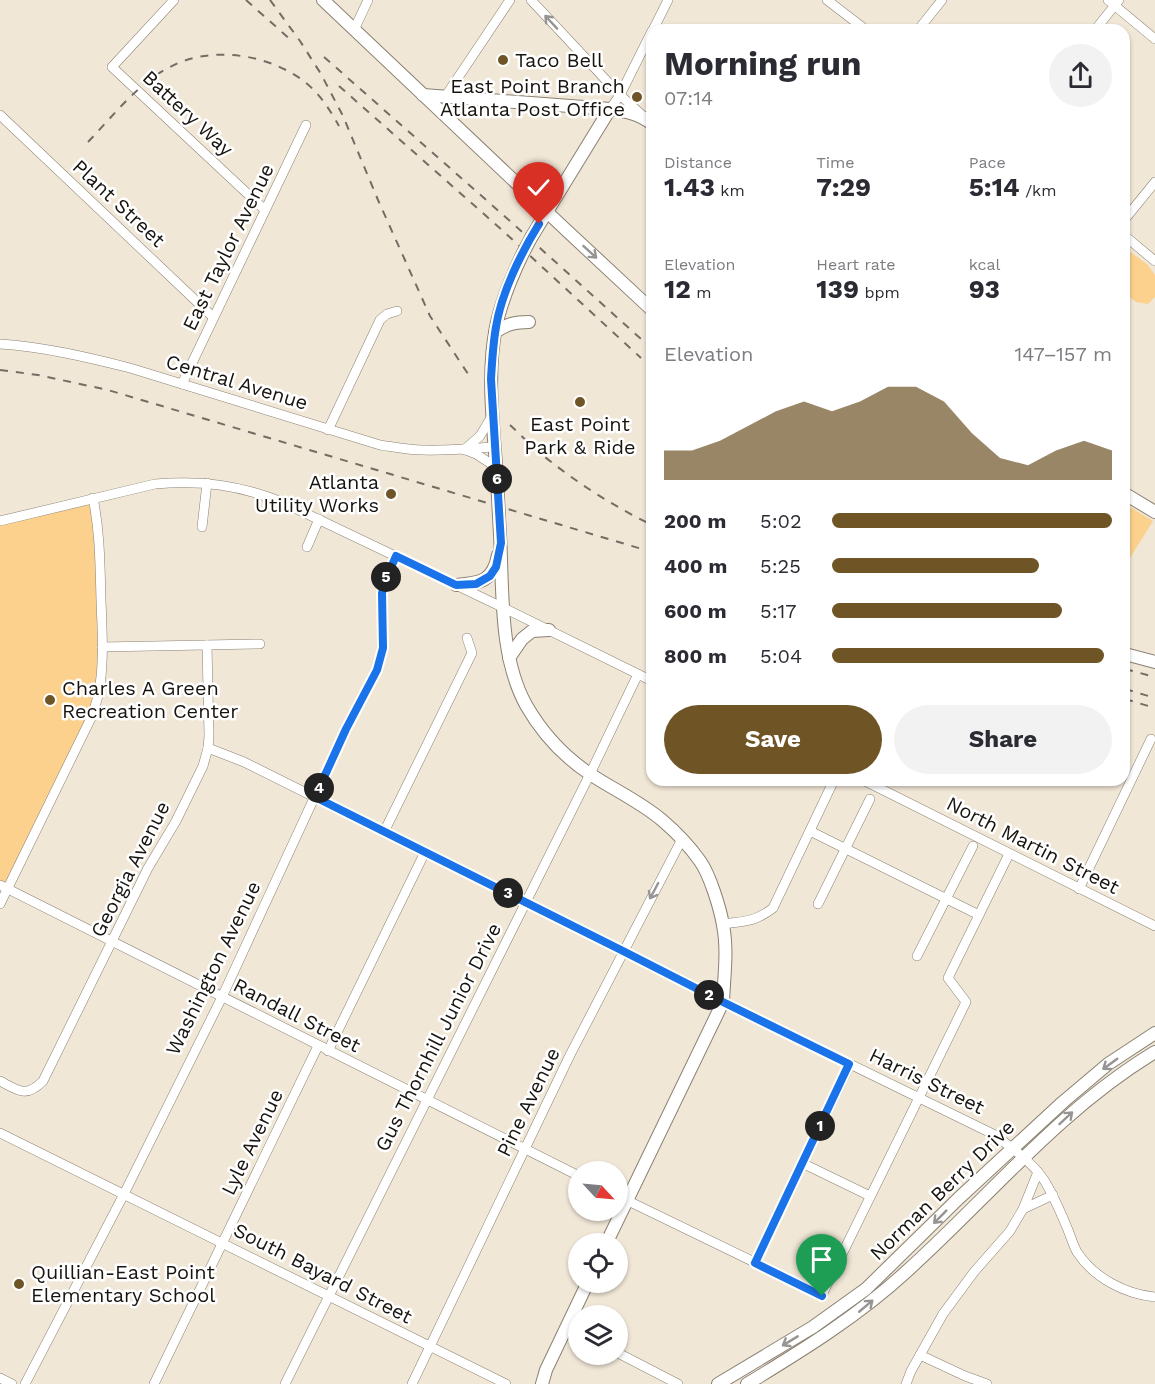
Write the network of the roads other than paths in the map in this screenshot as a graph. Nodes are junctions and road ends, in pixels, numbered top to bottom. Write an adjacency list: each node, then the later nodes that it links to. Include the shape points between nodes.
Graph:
1 (174, 0): 26 (street, Battery Way, via 112,67)
2 (322, 0): 14 (main road)
3 (368, 0): 14 (street)
4 (510, 0): 19 (street)
5 (531, 0): 18 (street, one-way to 5)
6 (668, 0): 10 (street)
7 (827, 0): 11 (street)
8 (942, 0): 12 (street)
9 (1114, 2): 13 (street); 15 (street)
10 (656, 24)
11 (858, 24)
12 (923, 24)
13 (1099, 24)
14 (354, 30): 17 (main road)
15 (1155, 39)
16 (646, 44): 18 (street)
17 (423, 95): 19 (main road); 27 (main road)
18 (620, 95): 20 (street); 22 (street)
19 (445, 97): 20 (main road)
20 (610, 109): 23 (main road); 27 (main road)
21 (0, 115): 33 (street, Plant Street)
22 (646, 118)
23 (646, 120)
24 (306, 125): 26 (street, East Taylor Avenue)
25 (1155, 182): 28 (street)
26 (265, 210): 33 (street, East Taylor Avenue)
27 (547, 212): 31 (main road, one-way to 31); 35 (main road, bridge, via 523,253 504,297)
28 (1130, 213)
29 (1130, 240): 30 (street)
30 (1155, 261)
31 (646, 304)
32 (397, 311): 39 (street, via 381,320)
33 (213, 317): 37 (street, East Taylor Avenue)
34 (530, 322): 35 (main road, via 506,324)
35 (495, 332): 38 (main road)
36 (0, 344): 37 (street, Central Avenue, via 54,350)
37 (182, 384): 39 (street, Central Avenue)
38 (493, 414): 40 (main road); 41 (street, via 480,436)
39 (328, 430): 41 (street, Central Avenue, via 405,449)
40 (495, 447): 41 (street, Central Avenue); 42 (main road)
41 (464, 450): 42 (street, Central Avenue, via 476,454)
42 (497, 474): 50 (main road, bridge)
43 (207, 483): 45 (street, via 155,484); 47 (street, via 260,493); 49 (street)
44 (1130, 497): 46 (main road)
45 (93, 498): 48 (street); 59 (street, via 100,540)
46 (1155, 512)
47 (319, 519): 51 (street); 52 (street)
48 (0, 521)
49 (202, 527)
50 (501, 539): 53 (main road, via 496,567 490,576 476,584); 54 (main road)
51 (307, 547)
52 (396, 556): 53 (street); 72 (street, Washington Avenue, via 382,593 383,648 377,670)
53 (456, 585): 54 (street)
54 (504, 608): 55 (street); 61 (main road)
55 (549, 630): 61 (main road, via 526,635); 63 (street)
56 (467, 638): 75 (street, via 472,653)
57 (260, 644): 58 (street)
58 (207, 645): 59 (street); 66 (street, Georgia Avenue)
59 (102, 647): 81 (street, via 100,684 92,716)
60 (1130, 655): 62 (main road)
61 (509, 658): 67 (main road, via 520,693 538,725)
62 (1155, 662)
63 (638, 674): 64 (street); 67 (street, Gus Thornhill Junior Drive)
64 (646, 678)
65 (1151, 739): 68 (street)
66 (208, 748): 72 (street, Harris Street); 90 (street, Georgia Avenue, via 176,821)
67 (590, 774): 76 (main road, via 650,810); 84 (street, Gus Thornhill Junior Drive)
68 (1130, 783)
69 (831, 786): 74 (street)
70 (874, 786): 80 (street, North Martin Street)
71 (1129, 786): 82 (street)
72 (315, 797): 75 (street, Harris Street); 93 (street, Washington Avenue)
73 (870, 799): 78 (street)
74 (810, 831): 78 (street); 88 (street, via 773,908 754,920)
75 (384, 832): 79 (street, Harris Street)
76 (682, 839): 88 (main road, via 701,862); 91 (street, Pine Avenue, one-way to 91)
77 (973, 846): 83 (street)
78 (845, 849): 83 (street); 86 (street)
79 (425, 852): 84 (street, Harris Street); 97 (street)
80 (1009, 854): 82 (street, North Martin Street); 87 (street)
81 (4, 887): 85 (street); 90 (street, Randall Street)
82 (1079, 889): 89 (street, North Martin Street)
83 (946, 899): 87 (street); 92 (street)
84 (525, 902): 91 (street, Harris Street); 102 (street, Gus Thornhill Junior Drive)
85 (0, 904)
86 (818, 904)
87 (979, 915): 101 (street, via 948,978 966,1002)
88 (723, 924): 94 (main road)
89 (1155, 926)
90 (112, 941): 93 (street, Randall Street); 100 (street, Georgia Avenue, via 43,1081 27,1092)
91 (623, 951): 94 (street, Harris Street); 105 (street, Pine Avenue)
92 (917, 956)
93 (222, 997): 96 (street, Randall Street); 111 (street, Washington Avenue)
94 (723, 1002): 99 (street, Harris Street); 110 (main road)
95 (1155, 1033): 104 (main road, Norman Berry Drive, one-way to 104, via 1087,1081)
96 (318, 1046): 97 (street, Randall Street); 116 (street, Lyle Avenue)
97 (328, 1051): 102 (street, Randall Street)
98 (1155, 1052): 106 (main road, Norman Berry Drive, one-way to 98, via 1078,1107)
99 (849, 1064): 101 (street, Harris Street); 107 (street)
100 (0, 1081)
101 (918, 1097): 104 (street, Harris Street); 113 (street)
102 (426, 1100): 105 (street, Randall Street); 118 (street, Gus Thornhill Junior Drive)
103 (0, 1133): 111 (street, South Bayard Street)
104 (1013, 1148): 106 (street, Harris Street); 133 (main road, Norman Berry Drive, one-way to 133, via 866,1289 813,1327)
105 (525, 1150): 108 (street, Randall Street); 121 (street, Pine Avenue)
106 (1023, 1158): 109 (street, Harris Street); 134 (main road, Norman Berry Drive, one-way to 106, via 858,1312 907,1271)
107 (802, 1163): 113 (street); 117 (street)
108 (568, 1171)
109 (1038, 1172): 112 (street, Harris Street); 115 (street)
110 (628, 1186)
111 (124, 1194): 116 (street, South Bayard Street); 126 (street, Washington Avenue)
112 (1053, 1195): 115 (street); 119 (street, Harris Street, via 1077,1251 1088,1266 1127,1291)
113 (870, 1196): 117 (street, via 822,1296)
114 (628, 1201): 117 (street)
115 (1023, 1209): 122 (street, via 943,1314)
116 (223, 1244): 118 (street, South Bayard Street); 127 (street, Lyle Avenue)
117 (755, 1263)
118 (328, 1296): 121 (street, South Bayard Street); 128 (street, Gus Thornhill Junior Drive)
119 (1155, 1297)
120 (568, 1337): 131 (main road, via 546,1370)
121 (430, 1347): 129 (street, Pine Avenue); 130 (street, South Bayard Street)
122 (920, 1355): 135 (street); 136 (street)
123 (628, 1358): 132 (street)
124 (0, 1378): 125 (street)
125 (12, 1384)
126 (25, 1384)
127 (154, 1384)
128 (285, 1384)
129 (412, 1384)
130 (506, 1384)
131 (542, 1384)
132 (678, 1384)
133 (717, 1384)
134 (747, 1384)
135 (906, 1384)
136 (987, 1384)

